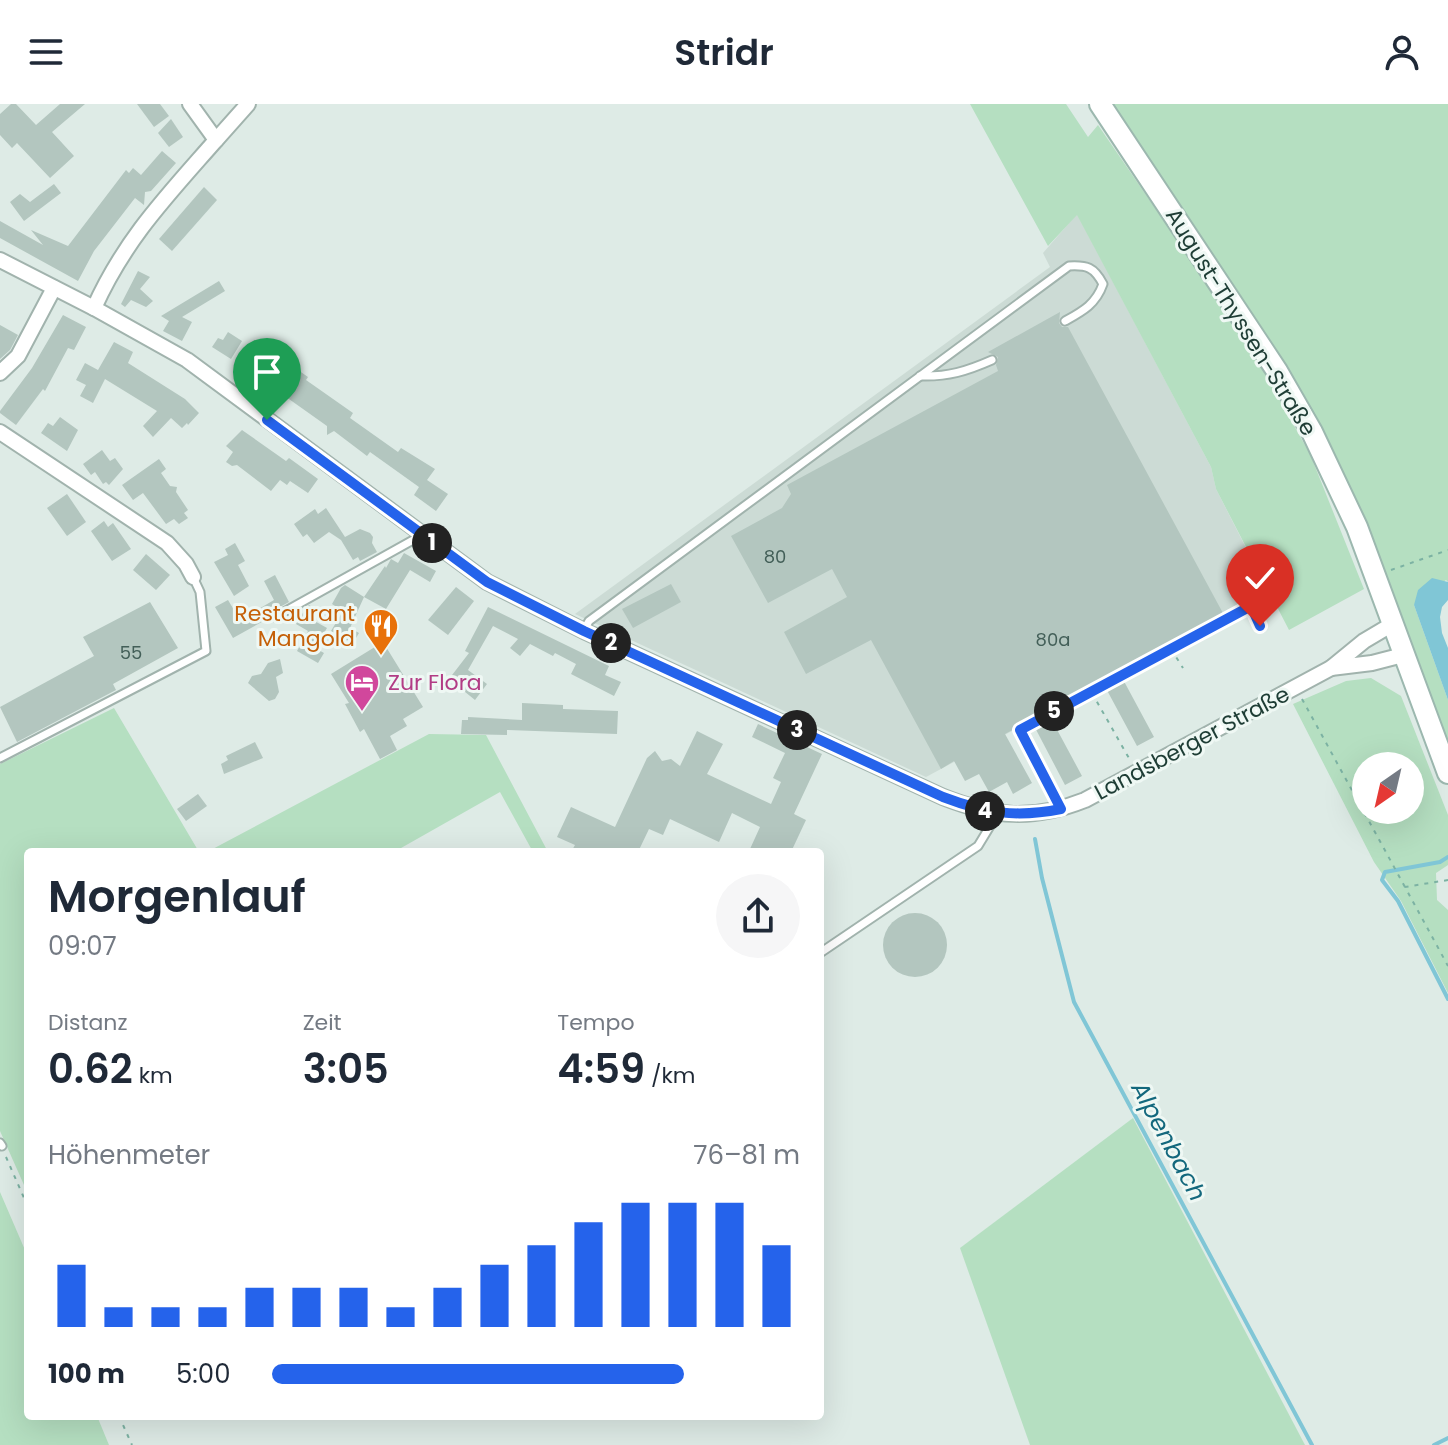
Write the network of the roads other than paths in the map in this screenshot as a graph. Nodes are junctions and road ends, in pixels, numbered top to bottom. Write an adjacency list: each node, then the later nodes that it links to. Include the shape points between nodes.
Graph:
1 (190, 104): 4 (street)
2 (248, 104): 4 (street)
3 (1100, 104): 16 (main road, August-Thyssen-Straße, via 1312,432 1357,527)
4 (216, 140): 7 (street, via 128,244)
5 (0, 260): 6 (street, Landsberger Straße)
6 (54, 288): 7 (street, Landsberger Straße); 10 (street, via 18,356)
7 (94, 308): 13 (street, Landsberger Straße, via 187,360)
8 (1065, 321): 11 (lane, via 1087,308 1103,284 1086,265 1069,266)
9 (992, 360): 11 (lane, via 962,373)
10 (0, 373)
11 (920, 376): 17 (lane, via 589,621)
12 (0, 432): 14 (street, via 167,543)
13 (422, 535): 15 (lane); 17 (street, Landsberger Straße, via 487,582)
14 (193, 577): 20 (lane, via 200,592 206,651)
15 (275, 617)
16 (1391, 625): 18 (main road, August-Thyssen-Straße); 19 (street, Landsberger Straße)
17 (584, 631): 22 (street, Landsberger Straße, via 943,797)
18 (1403, 655): 19 (street, Landsberger Straße); 21 (main road, August-Thyssen-Straße)
19 (1331, 668): 22 (street, Landsberger Straße, via 1085,800 1039,814)
20 (0, 758)
21 (1448, 773)
22 (998, 813): 23 (lane, via 978,846)
23 (824, 950)

